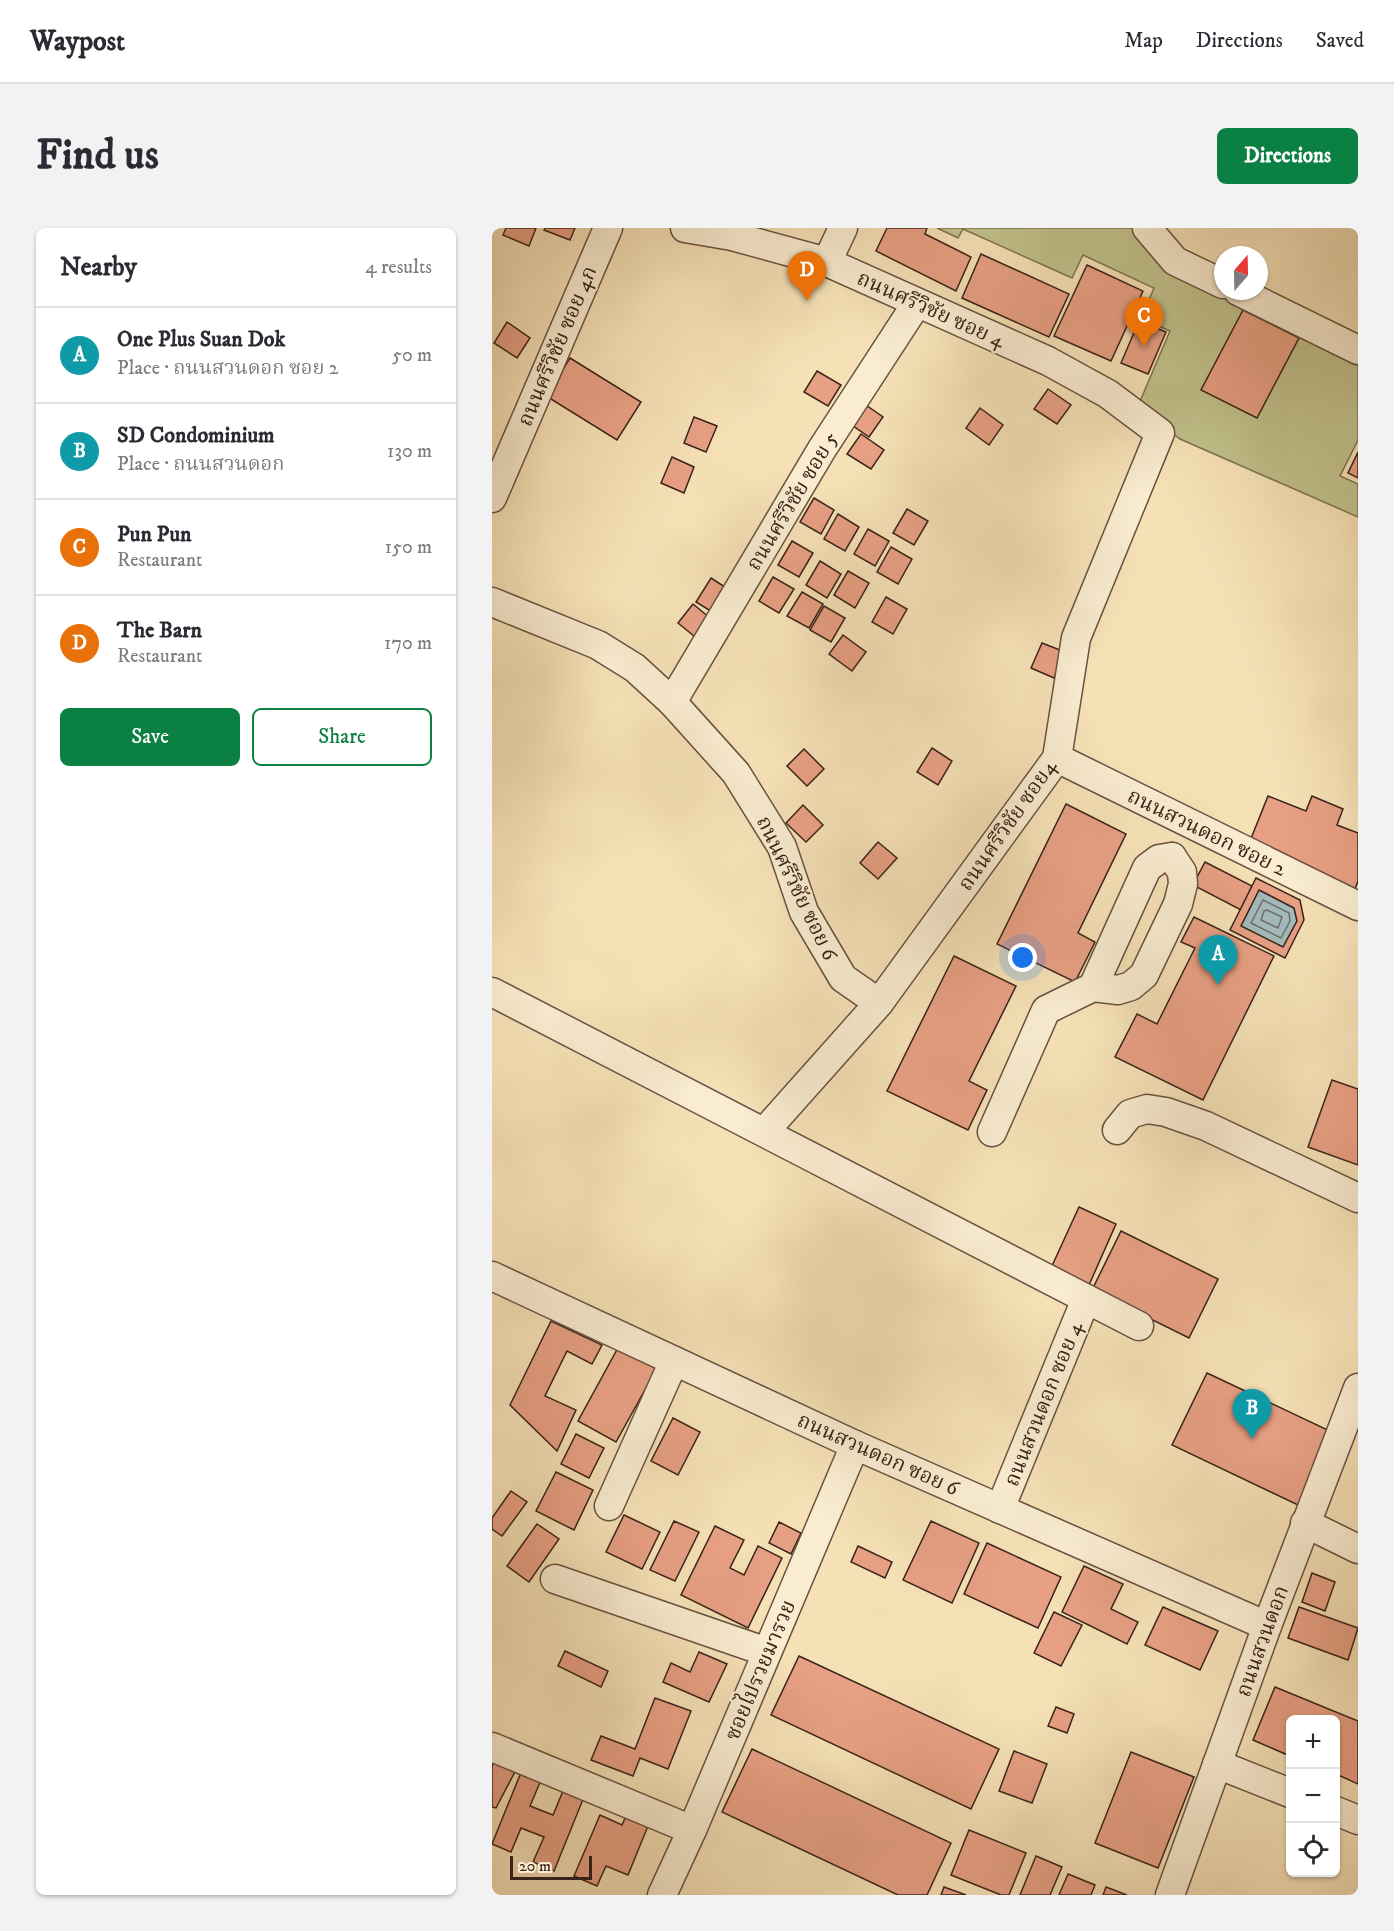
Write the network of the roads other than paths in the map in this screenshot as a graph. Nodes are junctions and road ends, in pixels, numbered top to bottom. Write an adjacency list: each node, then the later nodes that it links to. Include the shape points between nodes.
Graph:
1 (608, 228): 11 (street, ถนนศรีวิชัย ซอย 4ก)
2 (685, 228): 5 (street, ถนนศรีวิชัย ซอย 4, via 732,236)
3 (843, 228): 5 (street)
4 (1147, 228): 6 (street, via 1175,261)
5 (827, 262): 8 (street, ถนนศรีวิชัย ซอย 4)
6 (1214, 280)
7 (1256, 300): 9 (street)
8 (917, 303): 10 (street, ถนนศรีวิชัย ซอย 4, via 1048,361 1108,394); 13 (street, ถนนศรีวิชัย ซอย 5, via 822,449)
9 (1358, 350)
10 (1160, 433): 14 (street, ถนนศรีวิชัย ซอย4, via 1076,638)
11 (492, 498)
12 (492, 602): 13 (street, ถนนศรีวิชัย ซอย 6, via 598,645 635,668)
13 (672, 702): 20 (street, ถนนศรีวิชัย ซอย 6, via 736,773 782,847 804,912 843,978)
14 (1057, 758): 15 (street, ถนนสวนดอก ซอย 2); 20 (street, ถนนศรีวิชัย ซอย4)
15 (1191, 824): 16 (street); 17 (street, ถนนสวนดอก ซอย 2)
16 (1172, 857): 18 (street, via 1159,859 1147,868); 18 (street, via 1182,872 1184,884 1144,975 1131,986 1118,990)
17 (1358, 906)
18 (1093, 987): 23 (street, via 1046,1010)
19 (492, 992): 22 (street)
20 (879, 1003): 22 (street, ถนนศรีวิชัย ซอย4)
21 (1117, 1130): 24 (street, via 1130,1114 1166,1112 1206,1126)
22 (765, 1131): 26 (street)
23 (992, 1132)
24 (1358, 1198)
25 (492, 1276): 28 (street, ถนนสวนดอก ซอย 6)
26 (1086, 1299): 27 (street); 32 (street, ถนนสวนดอก ซอย 4)
27 (1139, 1326)
28 (674, 1360): 30 (street, ถนนสวนดอก ซอย 6); 31 (street)
29 (1358, 1388): 33 (street, ถนนสวนดอก)
30 (855, 1444): 32 (street, ถนนสวนดอก ซอย 6); 37 (street, ซอยไปรวยมารวย)
31 (609, 1506)
32 (1000, 1509): 36 (street, ถนนสวนดอก ซอย 6)
33 (1305, 1523): 34 (street); 36 (street, ถนนสวนดอก)
34 (1358, 1549)
35 (555, 1579): 37 (street)
36 (1267, 1626): 39 (street, ถนนสวนดอก)
37 (767, 1652): 43 (street, ซอยไปรวยมารวย)
38 (492, 1747): 43 (street)
39 (1217, 1764): 40 (street); 45 (street, ถนนสวนดอก)
40 (1286, 1791)
41 (1340, 1813): 42 (street)
42 (1358, 1820)
43 (692, 1830): 44 (street, ซอยไปรวยมารวย)
44 (662, 1895)
45 (1170, 1895)

